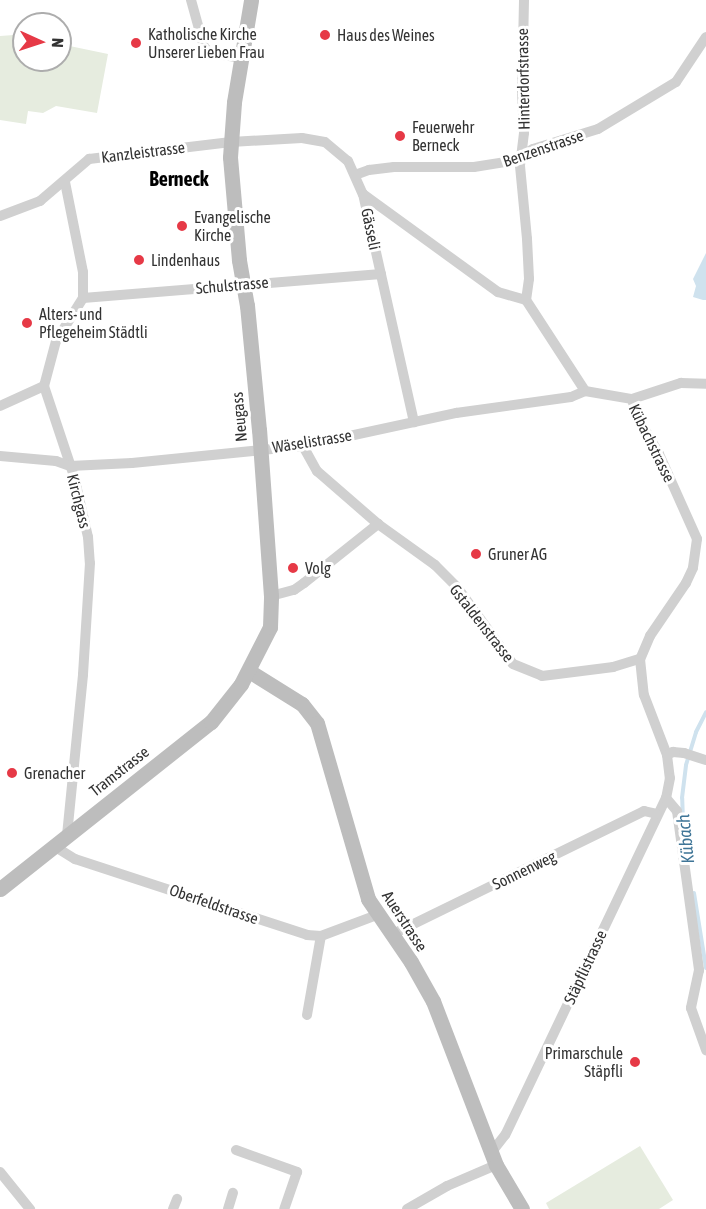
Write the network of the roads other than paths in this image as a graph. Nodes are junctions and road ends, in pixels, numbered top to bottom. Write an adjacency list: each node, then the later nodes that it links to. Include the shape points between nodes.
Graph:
1 (191, 0): 6 (street, via 204,47 211,53)
2 (251, 0): 6 (main road, Neugass)
3 (524, 0): 8 (street, Hinterdorfstrasse)
4 (706, 37): 5 (street, Benzenstrasse)
5 (704, 49): 8 (street, Benzenstrasse, via 676,82 617,120)
6 (241, 58): 7 (main road, Neugass)
7 (230, 149): 9 (street, Gässeli, via 302,138 325,142 342,155); 10 (street, Kanzleistrasse, via 89,159); 14 (main road, Neugass)
8 (523, 154): 9 (street, Benzenstrasse, via 512,161 474,166 394,167); 16 (street, Hinterdorfstrasse, via 520,166 529,279)
9 (356, 175): 11 (street, Gässeli)
10 (65, 182): 12 (street, Kanzleistrasse, via 40,201); 15 (street, via 83,272)
11 (363, 194): 13 (street, Gässeli); 16 (street, via 498,292)
12 (0, 216)
13 (381, 274): 14 (street, Schulstrasse); 22 (street, Gässeli)
14 (242, 284): 15 (street, Schulstrasse); 24 (main road, Neugass)
15 (83, 298): 18 (street, via 56,341)
16 (526, 300): 19 (street)
17 (706, 384): 20 (street, via 681,383)
18 (44, 386): 21 (street); 26 (street, Kirchgass)
19 (585, 392): 20 (street, Kübachstrasse); 22 (street, Wäselistrasse)
20 (632, 399): 29 (street, Kübachstrasse, via 697,539 693,568 686,583 650,636)
21 (0, 406)
22 (414, 422): 23 (street, Wäselistrasse)
23 (303, 446): 24 (street, Wäselistrasse); 27 (street, Gstaldenstrasse, via 317,471)
24 (260, 449): 26 (street, Wäselistrasse, via 132,463); 28 (main road, Neugass)
25 (0, 456): 26 (street, Wäselistrasse)
26 (70, 465): 35 (street, Kirchgass, via 88,537 90,563)
27 (378, 524): 28 (street, via 294,590); 29 (street, Gstaldenstrasse, via 435,565 513,664 542,676 613,667)
28 (271, 596): 30 (main road, Neugass, via 270,627)
29 (640, 659): 31 (street, via 645,694)
30 (249, 671): 35 (main road, Tramstrasse, via 211,723); 38 (main road, Auerstrasse, via 302,704 317,723 368,899)
31 (667, 755): 32 (street, via 673,752); 33 (street, Stäpflistrasse, via 670,778)
32 (706, 760)
33 (666, 798): 34 (street, Stäpflistrasse); 42 (street, via 677,811 699,970 691,1008)
34 (657, 814): 39 (street, Sonnenweg, via 644,811); 44 (street, Stäpflistrasse)
35 (68, 836): 36 (main road, Tramstrasse)
36 (54, 846): 37 (main road, Tramstrasse); 40 (street, Oberfeldstrasse, via 75,859 281,927)
37 (0, 889)
38 (377, 915): 39 (main road, Auerstrasse); 40 (street)
39 (392, 935): 44 (main road, Auerstrasse, via 433,1001)
40 (321, 936): 41 (street)
41 (307, 1015)
42 (706, 1050)
43 (236, 1150): 50 (street, via 297,1172)
44 (493, 1159): 47 (street); 51 (main road, Auerstrasse)
45 (0, 1172): 48 (street)
46 (233, 1193): 49 (street)
47 (411, 1208)
48 (30, 1209)
49 (228, 1209)
50 (284, 1209)
51 (522, 1209)

